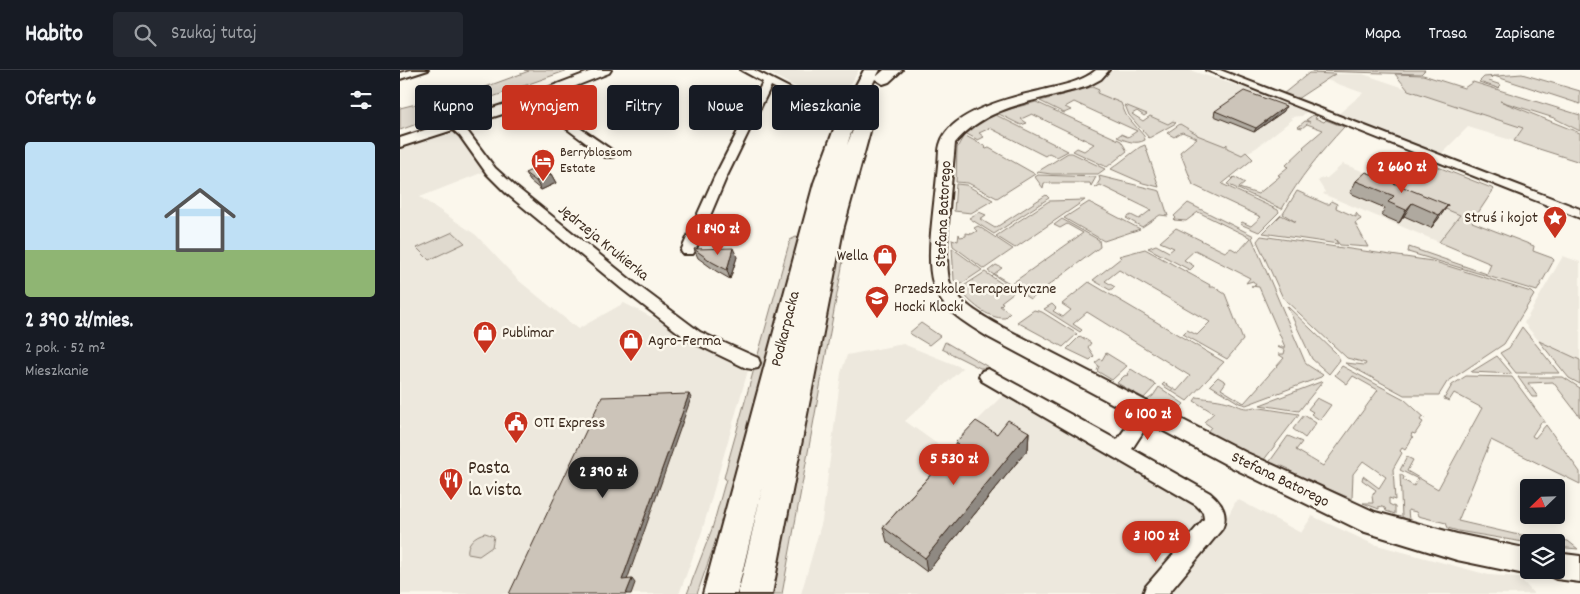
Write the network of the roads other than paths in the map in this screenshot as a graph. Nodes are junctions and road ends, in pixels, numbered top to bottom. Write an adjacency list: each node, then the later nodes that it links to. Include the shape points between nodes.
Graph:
1 (423, 70): 7 (street)
2 (605, 70): 9 (street)
3 (746, 70): 8 (street)
4 (1103, 70): 20 (street, Stefana Batorego, via 1087,82 987,110 969,119 956,131 948,142 940,283 969,316)
5 (1211, 70): 16 (street)
6 (884, 72): 25 (main road, Podkarpacka, via 846,121 824,183); 26 (main road, Podkarpacka, via 861,128 841,191)
7 (400, 76)
8 (768, 82): 10 (street); 17 (street)
9 (566, 85)
10 (775, 85)
11 (439, 130): 14 (street)
12 (460, 130): 18 (street, Jędrzeja Krukierka, via 491,171 511,190 627,285 694,336)
13 (575, 130): 15 (street)
14 (400, 143)
15 (608, 154)
16 (1580, 214)
17 (688, 251)
18 (752, 362)
19 (988, 376): 21 (street)
20 (1147, 412): 21 (street); 22 (street, Stefana Batorego, via 1262,472 1371,523)
21 (1120, 451): 27 (street, via 1203,498 1213,508 1215,522)
22 (1520, 560)
23 (1565, 567): 24 (street)
24 (1580, 569)
25 (720, 594)
26 (755, 594)
27 (1154, 594)

